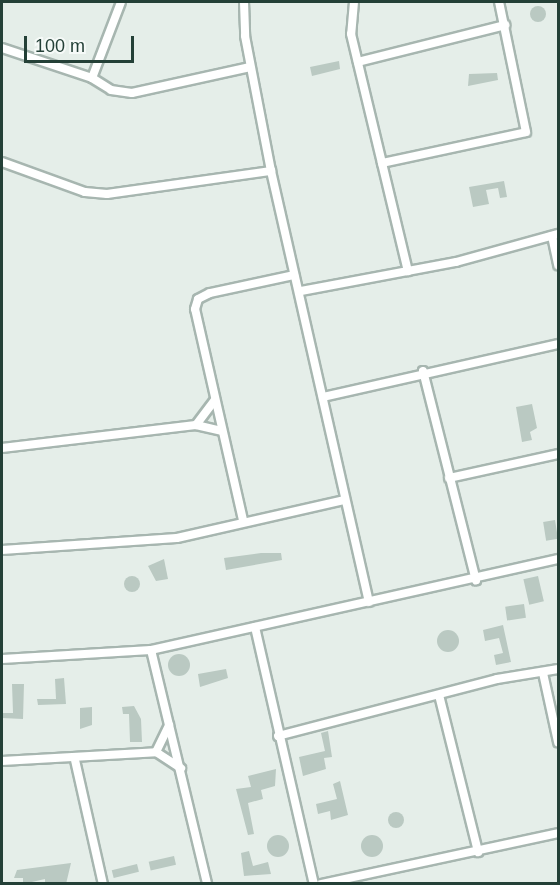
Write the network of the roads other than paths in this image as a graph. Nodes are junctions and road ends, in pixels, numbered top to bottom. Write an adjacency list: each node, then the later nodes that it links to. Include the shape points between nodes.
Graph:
1 (121, 2): 9 (street)
2 (244, 2): 8 (street)
3 (354, 2): 7 (street, via 351,34)
4 (499, 2): 5 (street)
5 (505, 25): 7 (street); 11 (street, via 526,132)
6 (2, 48): 9 (street)
7 (358, 62): 11 (street)
8 (250, 68): 9 (street, via 132,93 111,90); 12 (street)
9 (92, 78)
10 (2, 162): 12 (street, via 85,192 107,194)
11 (382, 163): 15 (street)
12 (271, 171): 16 (street)
13 (555, 235): 14 (street); 15 (street)
14 (558, 265)
15 (408, 271): 17 (street)
16 (294, 275): 17 (street); 21 (street, via 227,288 198,299 195,309)
17 (301, 291): 20 (street)
18 (558, 344): 19 (street)
19 (423, 370): 20 (street); 26 (street)
20 (323, 397): 27 (street)
21 (215, 399): 22 (street); 23 (street)
22 (196, 425): 23 (street); 24 (street)
23 (221, 431): 28 (street)
24 (2, 448)
25 (558, 454): 26 (street)
26 (449, 478): 31 (street)
27 (344, 500): 28 (street); 32 (street)
28 (243, 520): 29 (street, via 130,544)
29 (2, 550)
30 (558, 559): 31 (street)
31 (476, 580): 32 (street)
32 (369, 602): 33 (street)
33 (255, 627): 34 (street); 40 (street)
34 (151, 650): 35 (street); 39 (street)
35 (2, 659)
36 (558, 669): 37 (street)
37 (543, 673): 38 (street); 41 (street)
38 (439, 695): 40 (street); 47 (street)
39 (169, 725): 42 (street); 45 (street)
40 (278, 736): 50 (street)
41 (558, 742)
42 (156, 752): 43 (street); 45 (street)
43 (75, 760): 44 (street); 48 (street)
44 (2, 761)
45 (180, 768): 49 (street)
46 (558, 833): 47 (street)
47 (478, 852): 51 (street)
48 (103, 884)
49 (207, 884)
50 (314, 884)
51 (321, 884)

